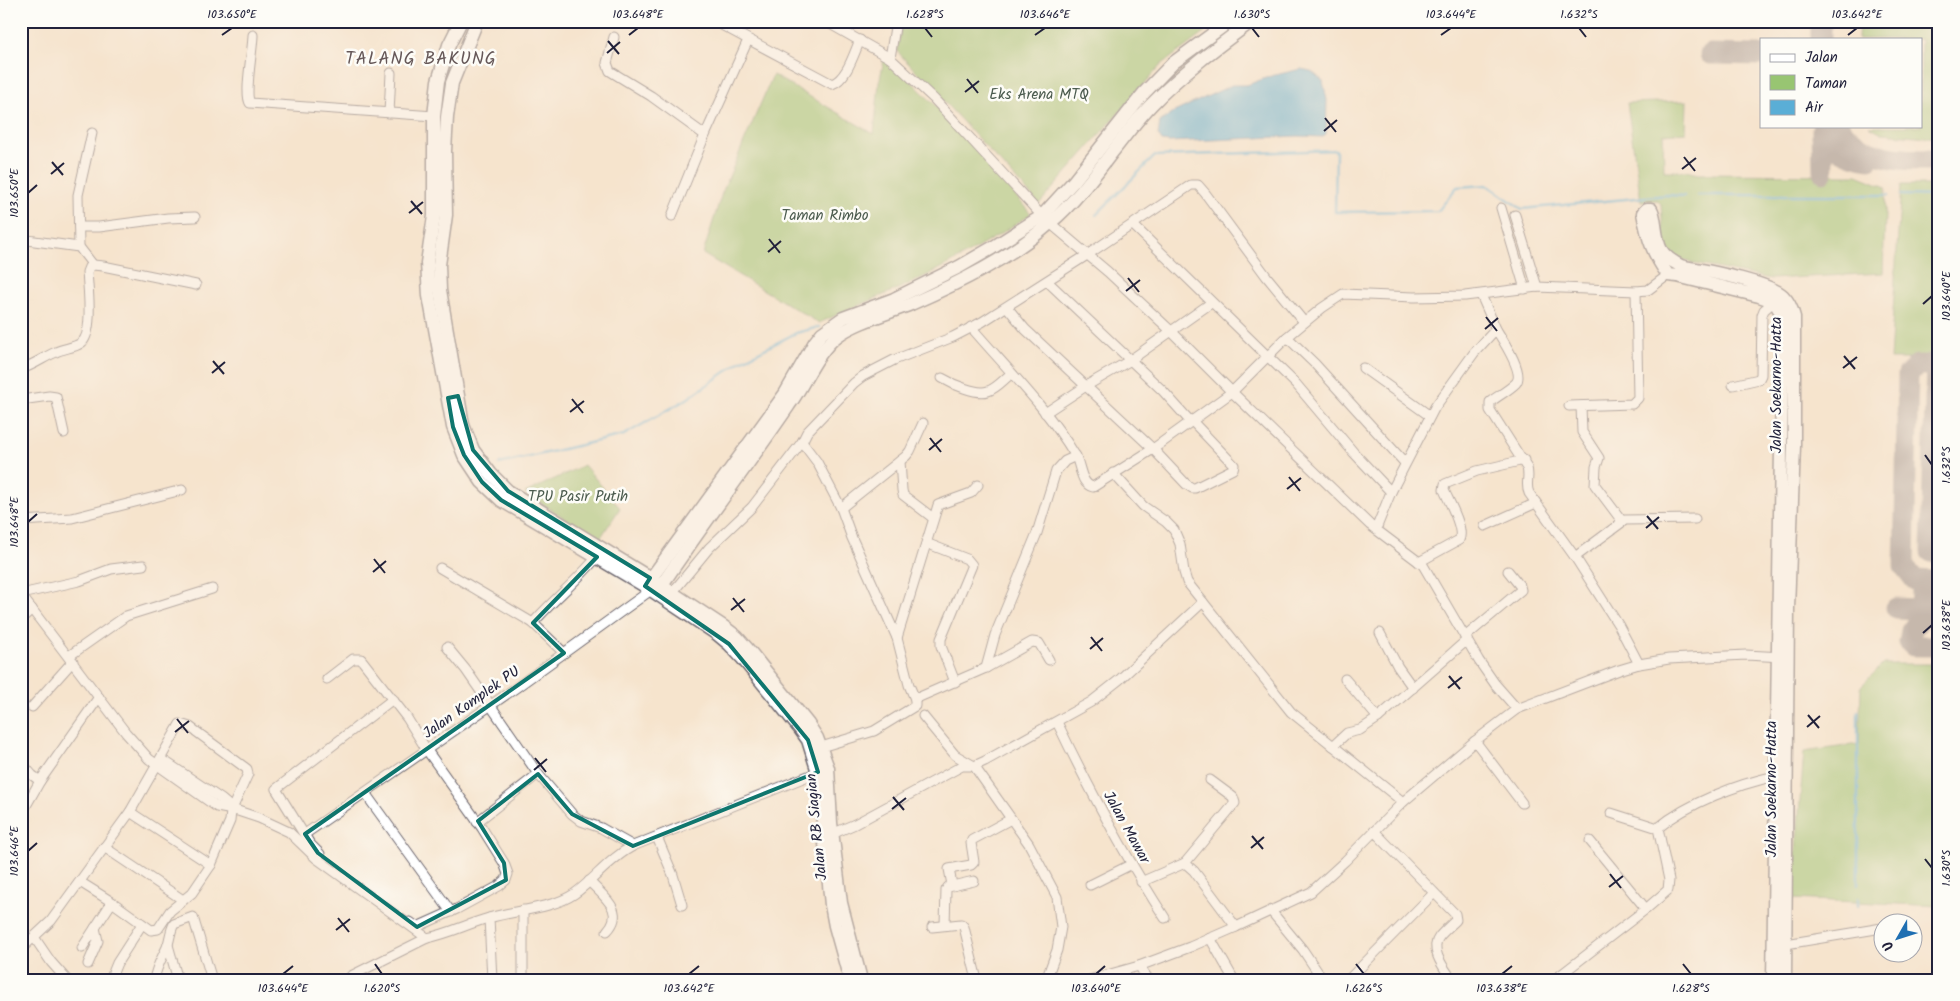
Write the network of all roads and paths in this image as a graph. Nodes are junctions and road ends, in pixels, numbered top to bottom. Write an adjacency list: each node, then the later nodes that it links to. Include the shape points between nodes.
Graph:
1 (461, 21): 15 (highway, via 449,44 438,81)
2 (477, 21): 54 (highway, via 452,83 445,151 446,215 439,265)
3 (825, 21): 11 (street)
4 (896, 21): 12 (street)
5 (1230, 21): 23 (highway, via 1173,63 1156,81)
6 (1252, 21): 23 (highway, via 1186,71 1150,106 1085,188)
7 (719, 23): 10 (street)
8 (253, 35): 14 (street, via 247,97 250,103)
9 (614, 37): 17 (street, via 607,63 610,71)
10 (748, 40): 11 (street, via 832,84 842,77); 17 (street)
11 (860, 40): 12 (street)
12 (890, 58): 23 (street, via 934,99)
13 (391, 73): 14 (street)
14 (389, 113): 15 (street)
15 (434, 116): 54 (highway, via 434,216 427,263 428,296)
16 (92, 133): 25 (street, via 78,195)
17 (705, 135): 20 (street)
18 (1501, 208): 34 (street)
19 (1515, 215): 33 (street)
20 (672, 216)
21 (195, 217): 25 (street)
22 (21, 218): 26 (street, via 23,235 27,240)
23 (1046, 220): 27 (street); 88 (highway, via 999,244 961,273 843,318 822,333)
24 (1133, 225): 27 (street, Jalan Komplek PU); 38 (street); 40 (street, Jalan Komplek PU, via 1182,190 1198,185)
25 (79, 227): 26 (street)
26 (79, 247): 28 (street)
27 (1087, 255): 31 (street, Jalan Komplek PU); 43 (street)
28 (93, 265): 32 (street); 48 (street, via 87,272 90,326 86,338)
29 (1668, 275): 30 (highway, Jalan Soekarno-Hatta); 30 (highway, Jalan Soekarno-Hatta, via 1656,259 1647,238 1643,213 1647,210 1651,209 1653,214 1660,251); 35 (street, via 1648,290)
30 (1705, 277): 37 (highway, Jalan Soekarno-Hatta, via 1759,296)
31 (1047, 280): 39 (street, Jalan Komplek PU); 46 (street)
32 (196, 285)
33 (1537, 287): 34 (street); 35 (street)
34 (1525, 289): 36 (street)
35 (1636, 291): 57 (street, via 1638,398 1632,404)
36 (1481, 295): 40 (street, via 1343,294); 42 (street)
37 (1778, 298): 51 (street, via 1764,310 1761,319 1759,379); 101 (highway, Jalan Soekarno-Hatta, via 1784,334)
38 (1212, 303): 43 (street); 45 (street)
39 (1007, 307): 41 (street, Jalan Komplek PU); 52 (street, via 1024,329)
40 (1304, 322): 44 (street)
41 (971, 328): 49 (street); 63 (street, Jalan Komplek PU, via 894,360 858,379 807,432)
42 (1496, 329): 59 (street, via 1474,353); 66 (street, via 1516,365 1518,377 1516,383 1490,402 1489,407)
43 (1171, 331): 46 (street); 53 (street)
44 (1287, 337): 45 (street); 68 (street)
45 (1267, 356): 53 (street); 72 (street, via 1296,384)
46 (1129, 361): 52 (street); 60 (street)
47 (1363, 368): 59 (street)
48 (21, 369)
49 (1011, 374): 50 (street, via 985,392 958,386); 58 (street)
50 (942, 378)
51 (1733, 385)
52 (1086, 386): 58 (street); 64 (street)
53 (1232, 392): 60 (street); 80 (street)
54 (453, 397): 83 (highway, via 453,427 464,455 482,482 501,500); 88 (highway, via 473,450 508,491)
55 (21, 400): 62 (street, via 56,397)
56 (1569, 406): 57 (street)
57 (1581, 406): 78 (street, via 1582,432 1599,458 1595,485)
58 (1045, 413): 65 (street)
59 (1430, 416): 68 (street)
60 (1191, 420): 64 (street); 64 (street, via 1233,464 1233,469 1199,488 1192,488)
61 (923, 423): 67 (street, via 910,451)
62 (64, 433)
63 (802, 442): 74 (street, via 817,462); 88 (street, Jalan Komplek PU, via 752,507 709,548)
64 (1153, 448): 69 (street)
65 (1076, 456): 69 (street, via 1090,487); 105 (street, via 1056,471 1037,533 995,635)
66 (1524, 460): 73 (street, via 1529,473 1527,489); 84 (street, via 1477,470 1445,484 1444,490 1461,538)
67 (900, 461): 74 (street); 75 (street, via 904,495)
68 (1406, 463): 72 (street)
69 (1113, 474): 91 (street, via 1143,506 1174,530 1187,582)
70 (978, 484): 75 (street, via 971,493 940,503)
71 (182, 490): 77 (street, via 72,518)
72 (1391, 492): 80 (street)
73 (1536, 502): 79 (street); 82 (street)
74 (841, 508): 96 (street)
75 (933, 518): 81 (street)
76 (1694, 519): 78 (street)
77 (21, 521)
78 (1622, 521): 82 (street)
79 (1485, 526)
80 (1376, 529): 84 (street)
81 (926, 543): 96 (street); 108 (street, via 967,559 972,565 941,639)
82 (1574, 557): 104 (street)
83 (598, 558): 88 (highway); 94 (street)
84 (1419, 562): 97 (street, via 1430,573)
85 (143, 566): 90 (street, via 111,569 79,581)
86 (440, 568): 94 (street)
87 (1508, 571): 97 (street, via 1521,590)
88 (656, 588): 98 (highway); 100 (street, Jalan Komplek PU)
89 (212, 589): 102 (street, via 126,616)
90 (21, 594): 92 (street)
91 (1203, 602): 118 (street, via 1119,680 1091,702); 120 (street, via 1291,712)
92 (32, 609): 93 (street); 102 (street)
93 (21, 619)
94 (533, 623): 100 (street)
95 (1380, 633): 109 (street)
96 (897, 638): 112 (street)
97 (1466, 638): 109 (street); 115 (street, via 1490,677)
98 (733, 641): 121 (highway, Jalan RB Siagian, via 808,724); 126 (highway, Jalan RB Siagian, via 808,740)
99 (447, 647): 113 (street)
100 (564, 653): 113 (street, Jalan Komplek PU)
101 (1783, 657): 104 (street, via 1746,655 1669,659); 128 (highway, Jalan Soekarno-Hatta); 177 (highway, Jalan Soekarno-Hatta)
102 (71, 659): 110 (street); 114 (street)
103 (1049, 660): 105 (street, via 1035,641)
104 (1640, 664): 115 (street)
105 (986, 668): 108 (street)
106 (327, 679): 111 (street, via 353,659 361,659)
107 (1345, 679): 117 (street)
108 (955, 682): 112 (street)
109 (1413, 688): 117 (street)
110 (99, 697): 124 (street, via 126,733 149,759); 130 (street)
111 (393, 699): 122 (street); 142 (street, via 276,789)
112 (915, 699): 121 (street, via 915,706 874,732)
113 (491, 705): 122 (street, Jalan Komplek PU); 127 (street)
114 (32, 707)
115 (1517, 709): 119 (street)
116 (923, 716): 125 (street, via 955,755)
117 (1378, 718): 120 (street, via 1360,730 1346,733)
118 (1057, 722): 125 (street); 149 (street, Jalan Mawar)
119 (1475, 741): 132 (street); 133 (street)
120 (1333, 746): 132 (street)
121 (821, 747): 143 (highway, Jalan RB Siagian, via 828,768)
122 (426, 749): 131 (street, Jalan Komplek PU); 139 (street)
123 (21, 762): 130 (street)
124 (157, 763): 135 (street, via 166,762 221,799); 135 (street, via 180,724 190,727 248,769); 136 (street)
125 (974, 766): 138 (street); 143 (street, via 962,766)
126 (818, 772): 144 (street); 191 (highway, Jalan RB Siagian, via 831,905)
127 (538, 774): 139 (street); 146 (street, via 581,821)
128 (1776, 776): 140 (street, via 1724,792); 202 (highway, Jalan Soekarno-Hatta)
129 (1210, 780): 148 (street, via 1235,802)
130 (40, 781): 134 (street)
131 (365, 793): 142 (street, Jalan Komplek PU); 164 (street)
132 (1402, 802): 141 (street)
133 (1522, 802)
134 (24, 811)
135 (231, 811): 150 (street); 175 (street, via 260,818 289,832 316,858)
136 (130, 812): 147 (street); 150 (street)
137 (1611, 813): 140 (street)
138 (1011, 819): 155 (street, via 971,842 974,862 950,869); 194 (street, via 1029,844 1057,897 1061,927)
139 (477, 822): 164 (street, via 508,874 506,880)
140 (1658, 828): 161 (street, via 1669,885 1665,893)
141 (1374, 831): 157 (street); 163 (street, via 1311,892)
142 (304, 834): 164 (street, via 318,853 417,927)
143 (832, 834): 192 (highway, Jalan RB Siagian, via 841,903)
144 (657, 837): 146 (street); 160 (street)
145 (1590, 841): 161 (street)
146 (634, 846): 151 (street, via 620,853)
147 (104, 847): 153 (street); 158 (street)
148 (1185, 863): 154 (street, Jalan Mawar); 170 (street, via 1194,870)
149 (1132, 864): 154 (street, Jalan Mawar); 156 (street)
150 (212, 865): 158 (street)
151 (589, 881): 162 (street, via 562,900); 173 (street, via 615,913 614,924)
152 (974, 881): 155 (street)
153 (80, 882): 159 (street); 174 (street)
154 (1141, 882): 166 (street)
155 (952, 885): 168 (street, via 946,890)
156 (1090, 885)
157 (1434, 894): 199 (street); 200 (street, via 1456,918 1437,938 1436,944 1438,956)
158 (184, 900): 167 (street, via 170,911 158,929 151,930)
159 (112, 902): 167 (street); 171 (street)
160 (682, 905)
161 (1646, 909): 201 (street)
162 (523, 910): 165 (street); 190 (street)
163 (1271, 911): 170 (street); 198 (street)
164 (451, 912)
165 (489, 918): 175 (street); 189 (street)
166 (1165, 918)
167 (142, 924): 184 (street)
168 (945, 925): 169 (street); 193 (street, via 961,924 964,927)
169 (932, 926)
170 (1236, 927): 176 (street)
171 (95, 928): 179 (street); 181 (street, via 98,941)
172 (1872, 930): 177 (street)
173 (607, 931)
174 (34, 938): 180 (street); 183 (street)
175 (427, 938): 188 (street, via 350,976)
176 (1210, 938): 182 (street); 197 (street)
177 (1786, 944): 203 (highway, Jalan Soekarno-Hatta)
178 (168, 945): 185 (street, via 158,963); 186 (street); 187 (street, via 174,924 193,917)
179 (82, 948)
180 (21, 949)
181 (88, 964)
182 (1140, 966): 195 (street); 196 (street)
183 (67, 980)
184 (110, 980)
185 (154, 980)
186 (178, 980)
187 (212, 980)
188 (349, 980)
189 (492, 980)
190 (523, 980)
191 (850, 980)
192 (860, 980)
193 (977, 980)
194 (1046, 980)
195 (1089, 980)
196 (1149, 980)
197 (1234, 980)
198 (1323, 980)
199 (1348, 980)
200 (1452, 980)
201 (1554, 980)
202 (1773, 980)
203 (1785, 980)

